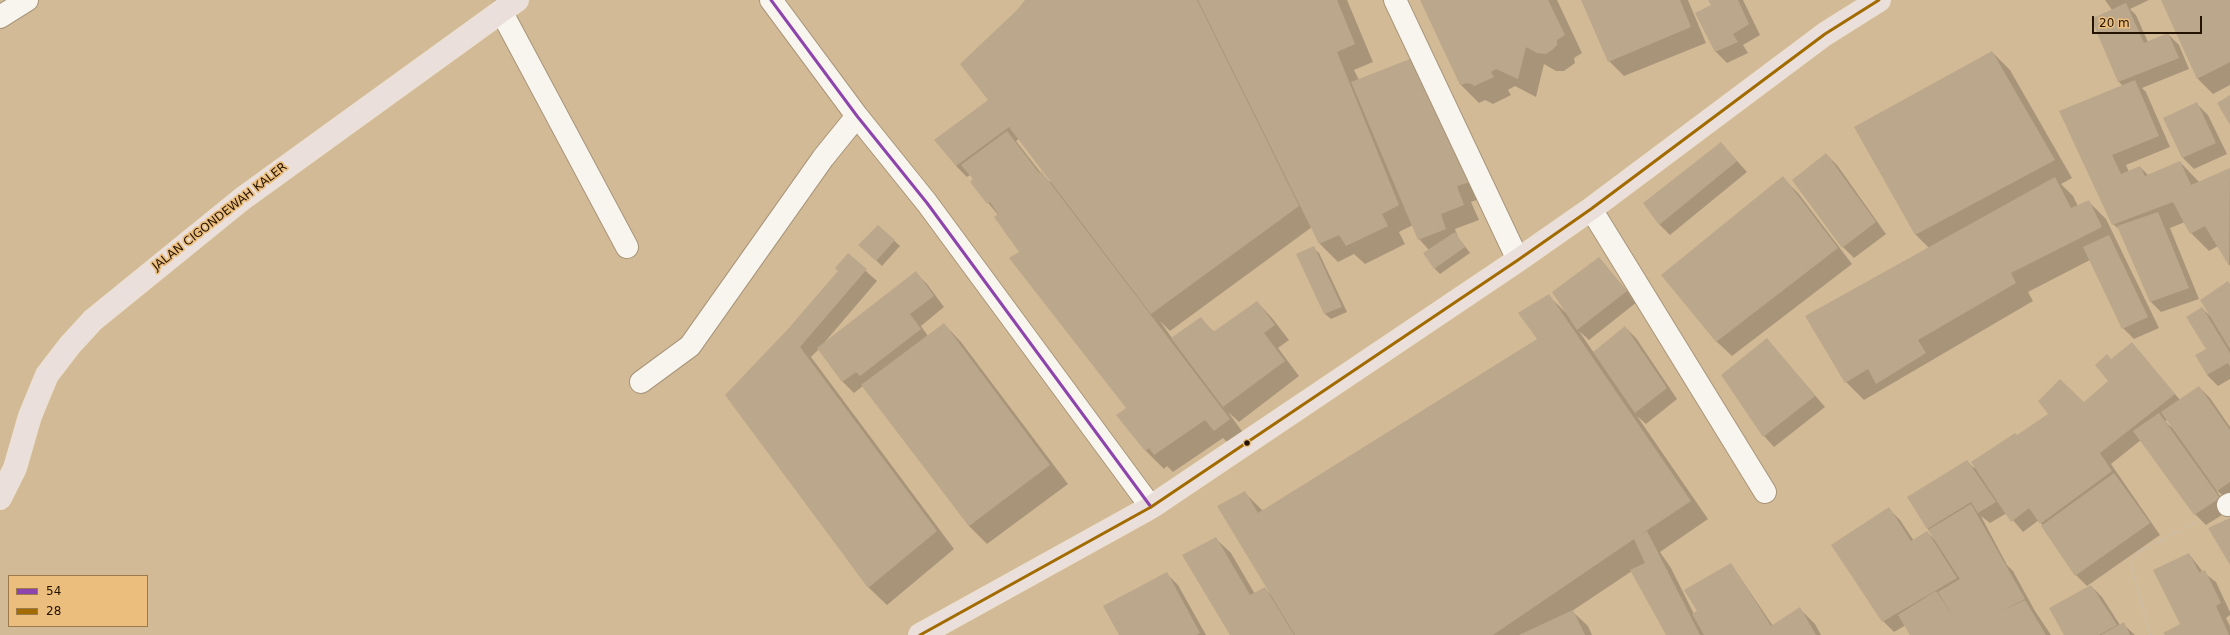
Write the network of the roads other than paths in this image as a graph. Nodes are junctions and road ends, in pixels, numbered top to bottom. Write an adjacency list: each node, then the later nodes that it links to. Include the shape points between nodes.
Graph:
1 (27, 0): 6 (street)
2 (771, 0): 7 (street)
3 (1395, 0): 10 (street)
4 (1879, 0): 8 (main road, via 1825,34)
5 (509, 6): 9 (street); 13 (main road, JALAN CIGONDEWAH KALER, via 242,199 94,320 70,345 47,375 30,416 15,468)
6 (0, 17)
7 (857, 116): 11 (street, via 823,158 690,346); 14 (street, via 927,203)
8 (1592, 209): 10 (main road); 12 (street)
9 (627, 247)
10 (1518, 260): 14 (main road)
11 (641, 382)
12 (1765, 492)
13 (0, 498)
14 (1151, 507): 15 (main road)
15 (920, 635)

